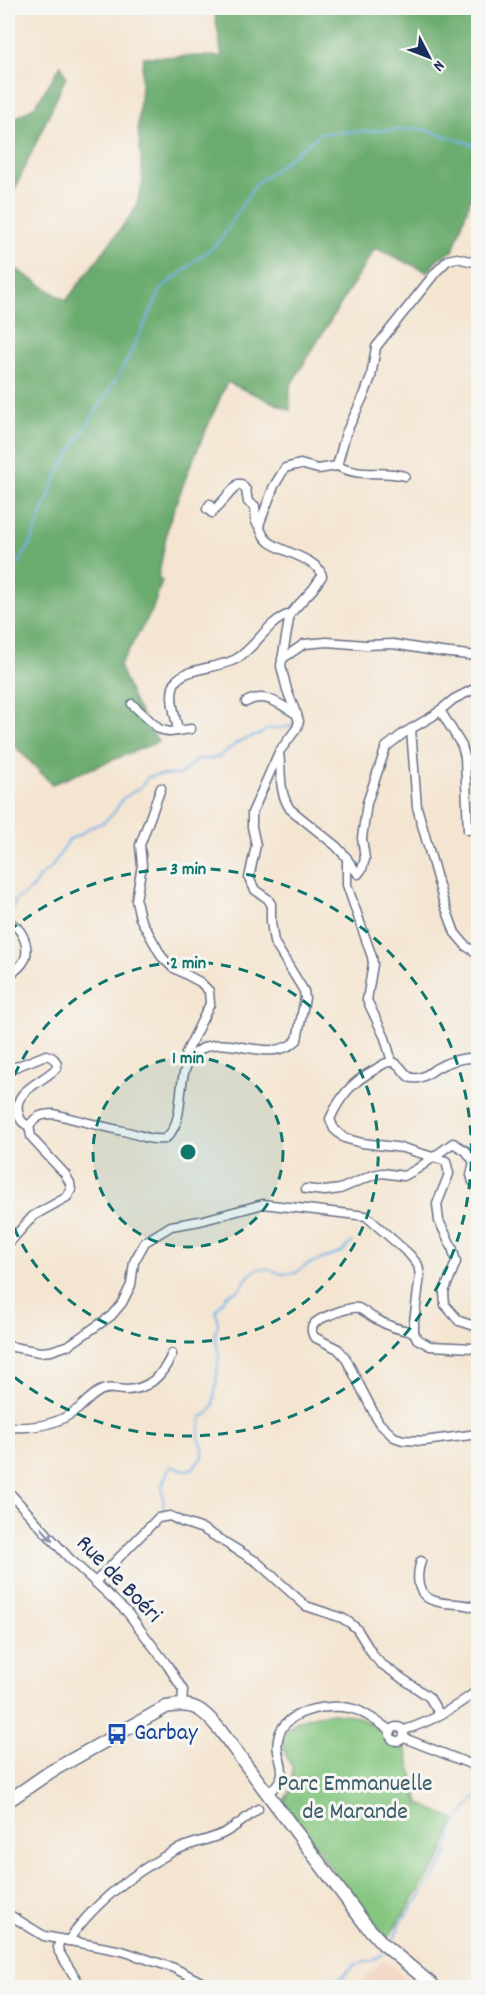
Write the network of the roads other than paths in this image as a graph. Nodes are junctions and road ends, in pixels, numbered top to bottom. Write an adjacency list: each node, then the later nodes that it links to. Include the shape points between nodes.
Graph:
1 (478, 263): 2 (street, via 448,260 376,347 371,377 346,433)
2 (337, 466): 3 (street, via 357,474); 5 (street, via 318,469 300,464 285,468)
3 (405, 476)
4 (210, 504): 5 (street, via 207,509 212,513 242,484 248,502 255,506)
5 (259, 525): 6 (street, via 272,544 322,572 320,580)
6 (290, 614): 8 (street); 16 (street, via 278,619 236,659 185,673 176,681 172,699)
7 (478, 656): 8 (street, via 393,644 327,642 304,644)
8 (282, 659): 13 (street, via 282,676)
9 (478, 687): 12 (street)
10 (246, 702): 13 (street, via 266,698)
11 (132, 704): 16 (street, via 159,729)
12 (440, 710): 15 (street); 19 (street, via 465,756)
13 (297, 714): 17 (street, via 297,728)
14 (191, 729): 16 (street)
15 (411, 729): 20 (street, via 386,747 383,754 365,815 365,859 360,872); 22 (street, via 417,807 443,900 455,933)
16 (178, 731)
17 (279, 753): 20 (street, via 284,801); 26 (street, via 252,813 256,845 249,878 255,890 271,904 274,942 304,991 297,1040 264,1050 214,1045 203,1048)
18 (161, 788): 26 (street, via 140,845 142,865 136,900 140,918 162,957 209,991 210,1005 186,1053)
19 (468, 830)
20 (347, 858): 25 (street, via 347,885 373,964 367,1000)
21 (8, 922): 23 (street, via 20,930 26,952 24,961)
22 (478, 953)
23 (8, 976)
24 (478, 1058): 25 (street, via 446,1062 415,1079)
25 (392, 1062): 29 (street, via 360,1078 347,1090 330,1119 334,1129 344,1138)
26 (188, 1063): 28 (street, via 179,1116 165,1138 156,1140 54,1114 35,1118)
27 (8, 1070): 28 (street, via 46,1055 56,1060 55,1071 38,1081 18,1102 19,1117)
28 (29, 1126): 32 (street, via 31,1136 65,1174 71,1190 67,1197 33,1216)
29 (435, 1156): 30 (street, via 453,1143 466,1151 474,1162 471,1175); 31 (street, via 404,1176 382,1173 340,1189); 33 (street, via 446,1161 449,1174 437,1204 439,1221 456,1262 444,1292 445,1305 459,1322)
30 (478, 1185)
31 (306, 1189)
32 (8, 1244)
33 (478, 1327)
34 (414, 1332): 35 (street, via 418,1265 366,1216 263,1204 171,1226 145,1242 134,1262 131,1285 122,1303 111,1316 69,1345 40,1352); 36 (street, via 421,1343 430,1346); 39 (street, via 399,1330 355,1307 319,1321 312,1329 314,1337 345,1357 388,1433 413,1441)
35 (8, 1346)
36 (478, 1347)
37 (172, 1354): 38 (street, via 161,1374 148,1384 129,1390 100,1390 72,1413 50,1424)
38 (8, 1427)
39 (478, 1434)
40 (8, 1491): 42 (street, Rue de Boéri, one-way to 42)
41 (421, 1561): 43 (street, via 417,1580 430,1599)
42 (95, 1582): 45 (street, Rue de Boéri, via 127,1612 168,1666 183,1690); 46 (street, via 158,1518 170,1516 203,1529 257,1562 306,1606 350,1623 380,1663 429,1697)
43 (478, 1609)
44 (478, 1690): 46 (street, via 458,1706)
45 (182, 1705): 50 (main road, via 197,1708 212,1721); 51 (main road, via 166,1707 108,1739)
46 (439, 1713): 48 (street)
47 (390, 1731): 48 (street, via 398,1727); 48 (street, via 394,1741); 50 (street, via 359,1711 341,1707 300,1713 284,1723 279,1733 277,1743 283,1770 275,1788)
48 (404, 1734): 49 (street)
49 (478, 1767)
50 (268, 1793): 57 (main road, via 365,1924)
51 (8, 1801)
52 (258, 1809): 54 (street, via 224,1833 173,1851 127,1882 98,1904)
53 (8, 1914): 54 (street, via 44,1936)
54 (64, 1940): 55 (street, via 59,1952); 56 (street, via 122,1951 174,1968)
55 (82, 1988)
56 (213, 1988)
57 (436, 1988)

